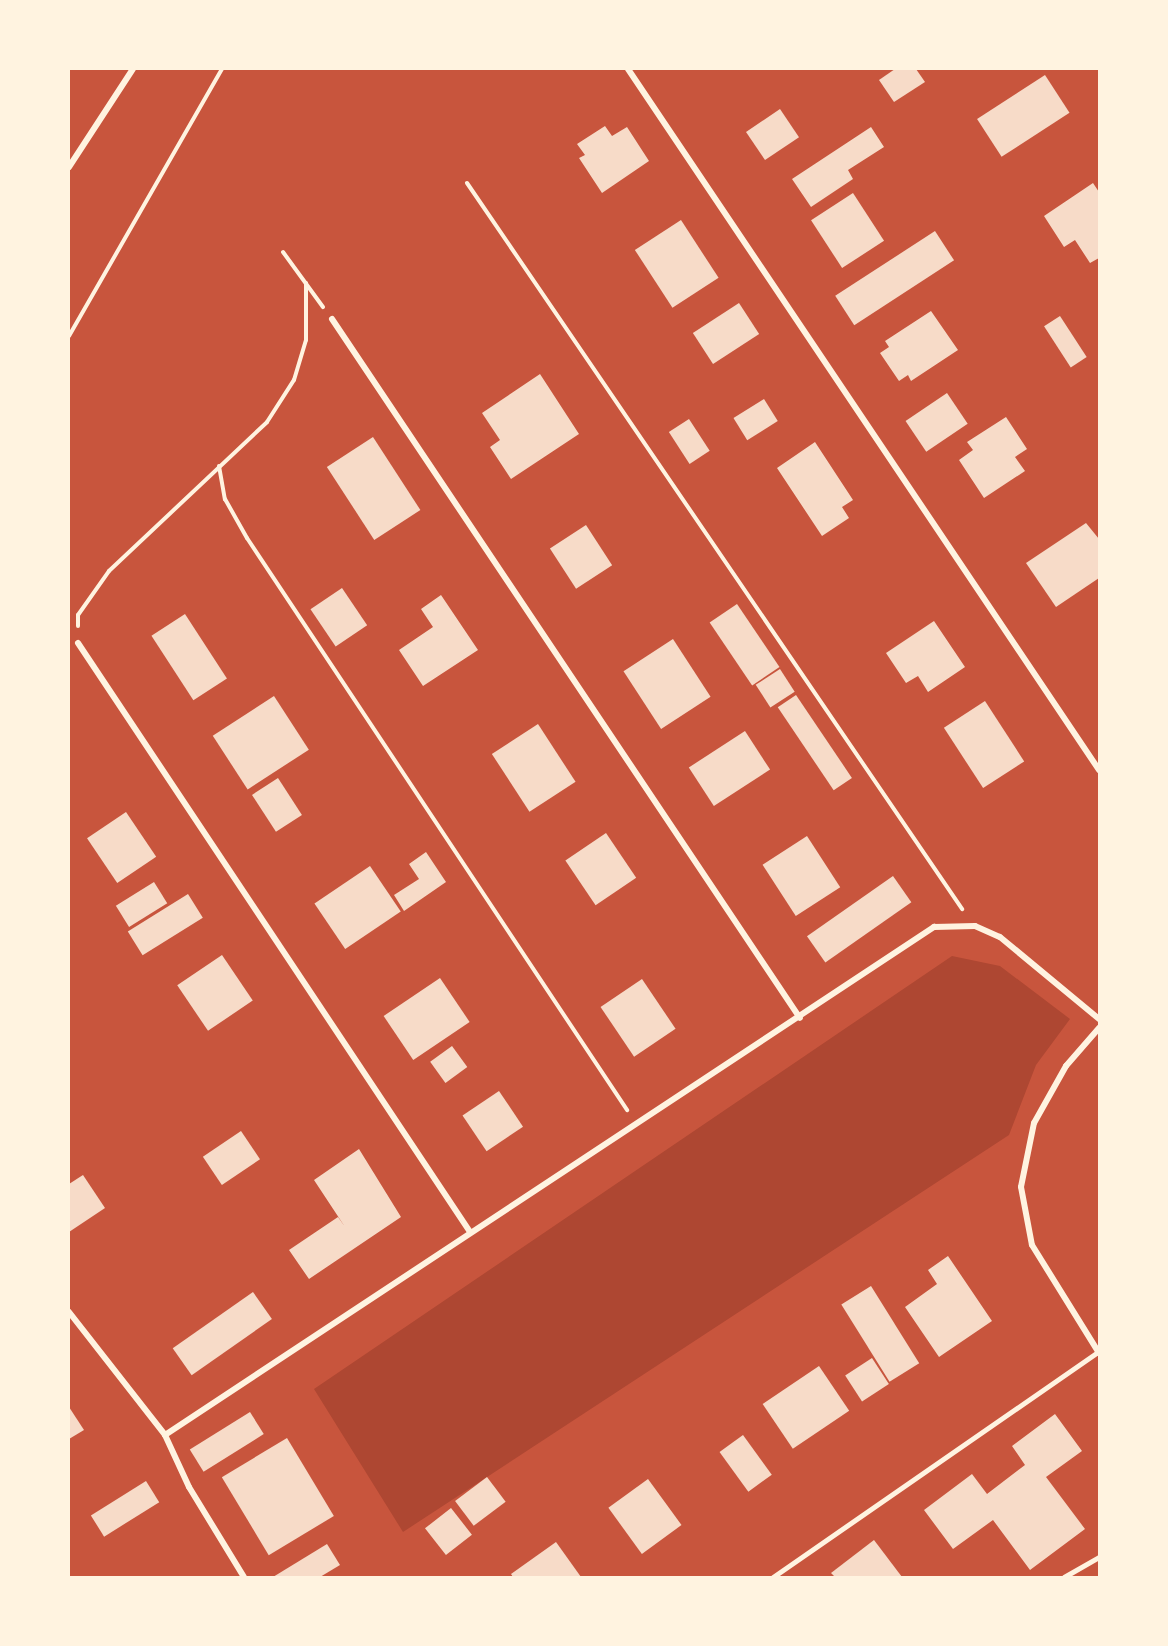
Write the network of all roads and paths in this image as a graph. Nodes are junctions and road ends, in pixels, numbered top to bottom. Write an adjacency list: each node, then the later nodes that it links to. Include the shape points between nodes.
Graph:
1 (133, 69): 4 (street)
2 (222, 69): 9 (path)
3 (628, 69): 12 (street)
4 (69, 167)
5 (467, 183): 13 (path)
6 (283, 252): 7 (path)
7 (306, 283): 8 (path); 10 (path, via 306,340 294,380 267,422)
8 (332, 320): 14 (street)
9 (69, 336)
10 (219, 466): 11 (path, via 109,571 78,615); 17 (path, via 225,499 247,538)
11 (78, 644): 18 (street)
12 (1099, 770)
13 (975, 926): 14 (street, via 934,927); 15 (street, via 999,937)
14 (800, 1018): 17 (street)
15 (1099, 1019)
16 (1099, 1028): 20 (street, via 1066,1066 1034,1123 1021,1187 1032,1245)
17 (638, 1126): 18 (street)
18 (470, 1232): 21 (street)
19 (69, 1312): 21 (street)
20 (1099, 1353): 24 (lane)
21 (165, 1435): 23 (street, via 189,1487)
22 (1099, 1557): 25 (lane)
23 (244, 1577)
24 (773, 1577)
25 (1064, 1577)

